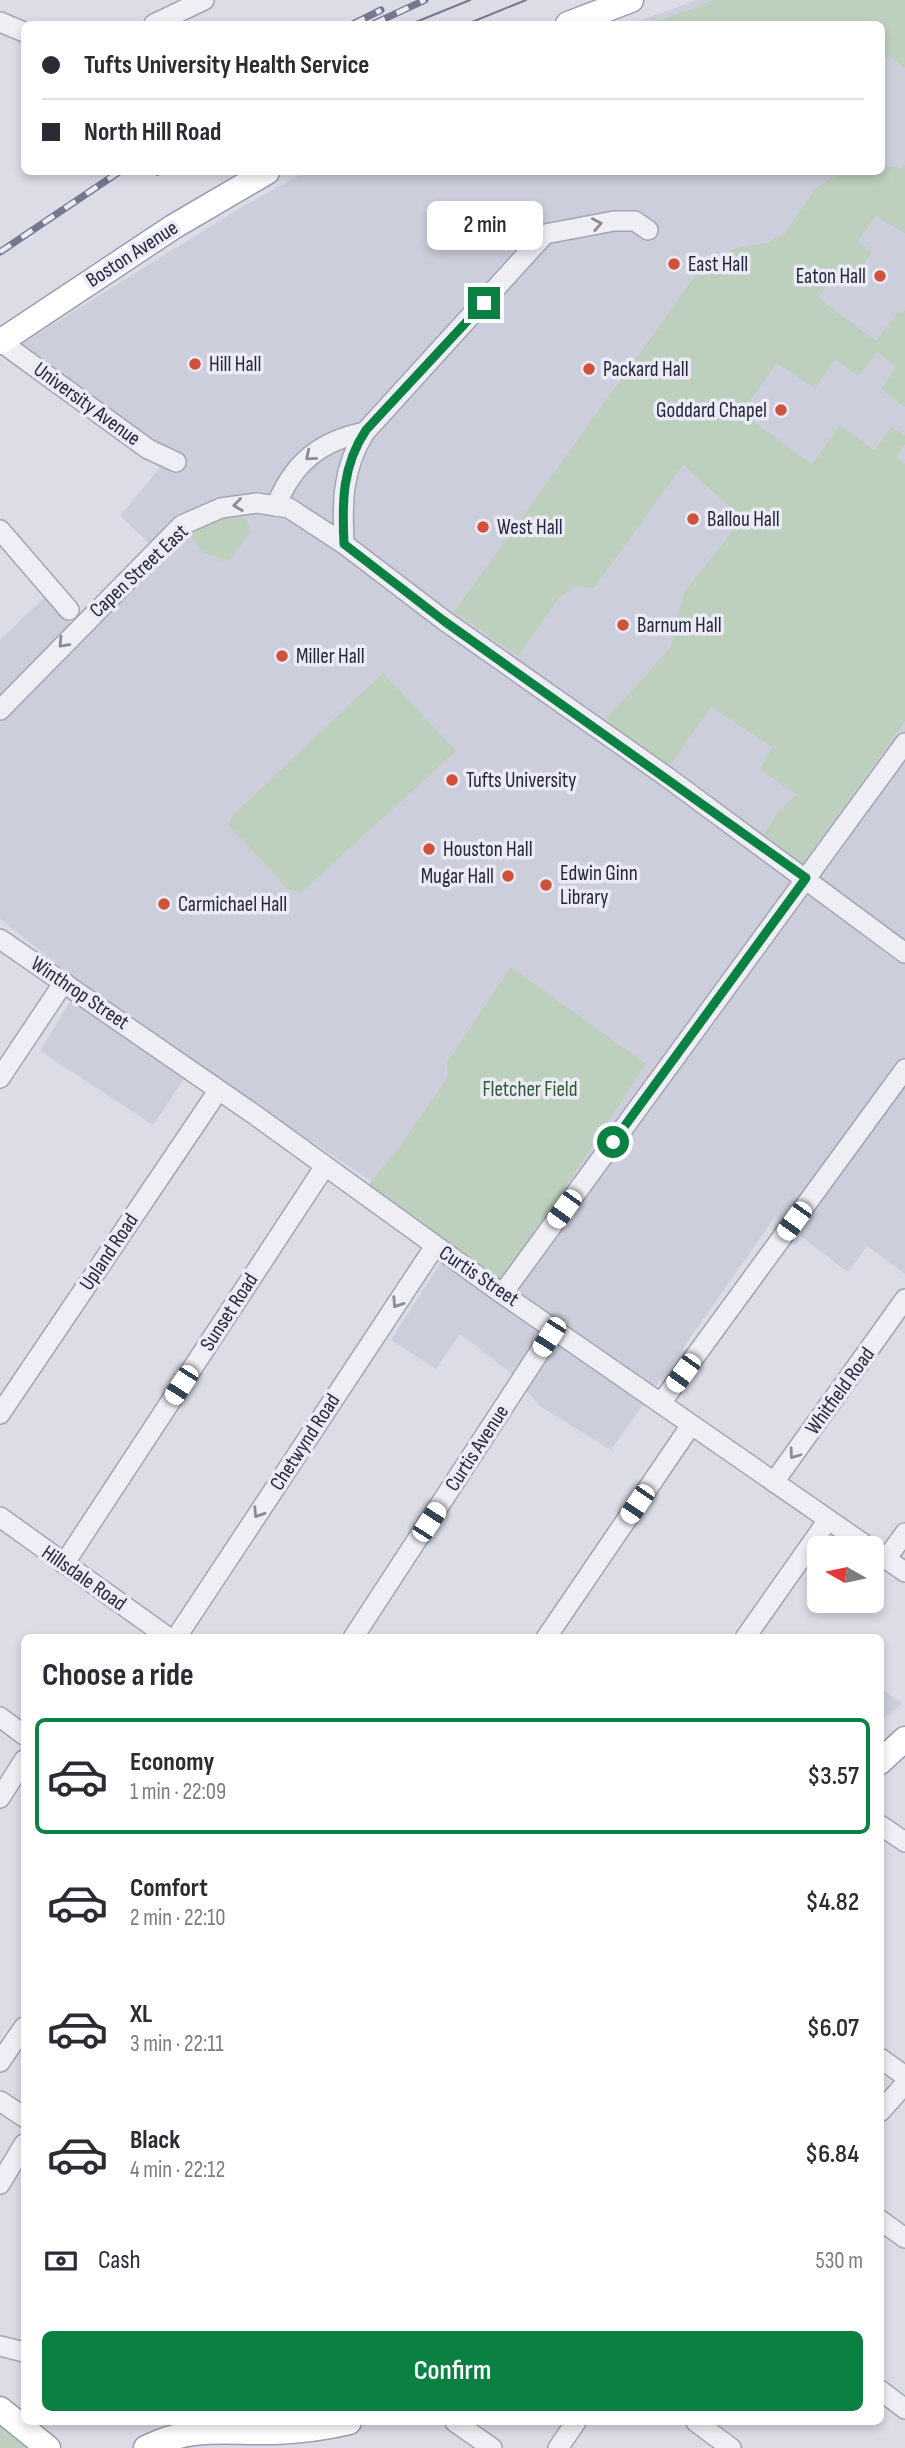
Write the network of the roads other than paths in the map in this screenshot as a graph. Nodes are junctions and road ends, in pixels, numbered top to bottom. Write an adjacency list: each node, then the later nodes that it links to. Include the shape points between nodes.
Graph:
1 (204, 0): 3 (street)
2 (631, 0): 4 (main road)
3 (160, 21)
4 (576, 21)
5 (0, 22): 6 (street)
6 (21, 31)
7 (262, 175): 9 (main road, Boston Avenue, via 173,227)
8 (648, 230): 10 (street, one-way to 8, via 545,234 635,220)
9 (0, 342): 11 (street, University Avenue, via 148,449)
10 (365, 432): 12 (street, one-way to 12, via 336,438 305,459); 14 (street, via 347,469 342,492)
11 (176, 462)
12 (276, 506): 14 (street, Capen Street East, via 289,508); 16 (street, Capen Street East, one-way to 16, via 257,503 221,508 182,525)
13 (0, 530): 15 (street)
14 (344, 544): 18 (street, Capen Street East, via 444,621)
15 (69, 610)
16 (0, 710)
17 (905, 743): 18 (street)
18 (806, 878): 20 (street, Capen Street East); 28 (street)
19 (0, 939): 21 (street, Winthrop Street)
20 (905, 953)
21 (64, 982): 22 (street, Winthrop Street); 24 (street)
22 (159, 1048): 25 (street, Curtis Street)
23 (905, 1069): 31 (street)
24 (0, 1078)
25 (218, 1091): 26 (street, Curtis Street); 32 (street, Upland Road)
26 (325, 1166): 27 (street, Curtis Street); 41 (street, Sunset Road)
27 (435, 1246): 28 (street, Curtis Street); 44 (street, Chetwynd Road, one-way to 44)
28 (503, 1293): 30 (street, Curtis Street)
29 (905, 1299): 34 (street, Whitfield Road, one-way to 34)
30 (555, 1328): 31 (street, Curtis Street); 45 (street, Curtis Avenue)
31 (661, 1403): 33 (street, Curtis Street)
32 (0, 1414)
33 (691, 1425): 34 (street, Curtis Street); 46 (street)
34 (774, 1482): 36 (street, Curtis Street)
35 (0, 1517): 41 (street, Hillsdale Road)
36 (828, 1520): 38 (street, Curtis Street); 47 (street)
37 (905, 1533): 39 (street)
38 (852, 1536)
39 (884, 1547)
40 (884, 1558): 42 (street, Curtis Street)
41 (64, 1564): 43 (street, Hillsdale Road)
42 (905, 1572)
43 (163, 1634)
44 (179, 1634)
45 (356, 1634)
46 (549, 1634)
47 (748, 1634)
48 (0, 1717): 49 (street)
49 (21, 1733)
50 (905, 1739): 51 (main road)
51 (884, 1758)
52 (21, 1765): 53 (street)
53 (0, 1798)
54 (884, 1828): 55 (street)
55 (905, 1842)
56 (21, 2031): 58 (street)
57 (884, 2061): 59 (street)
58 (0, 2062)
59 (905, 2076)
60 (905, 2084): 62 (street)
61 (0, 2101): 63 (street)
62 (884, 2108)
63 (21, 2115)
64 (21, 2149): 65 (street)
65 (0, 2183)
66 (884, 2223): 67 (street)
67 (905, 2238)
68 (0, 2346): 69 (street)
69 (21, 2351)
70 (884, 2393): 72 (street)
71 (0, 2409): 78 (main road)
72 (905, 2409)
73 (330, 2425): 77 (main road, via 291,2431)
74 (459, 2425): 80 (street)
75 (574, 2425): 81 (street)
76 (700, 2425): 82 (street)
77 (181, 2427): 79 (main road)
78 (48, 2448)
79 (146, 2448)
80 (492, 2448)
81 (558, 2448)
82 (732, 2448)

